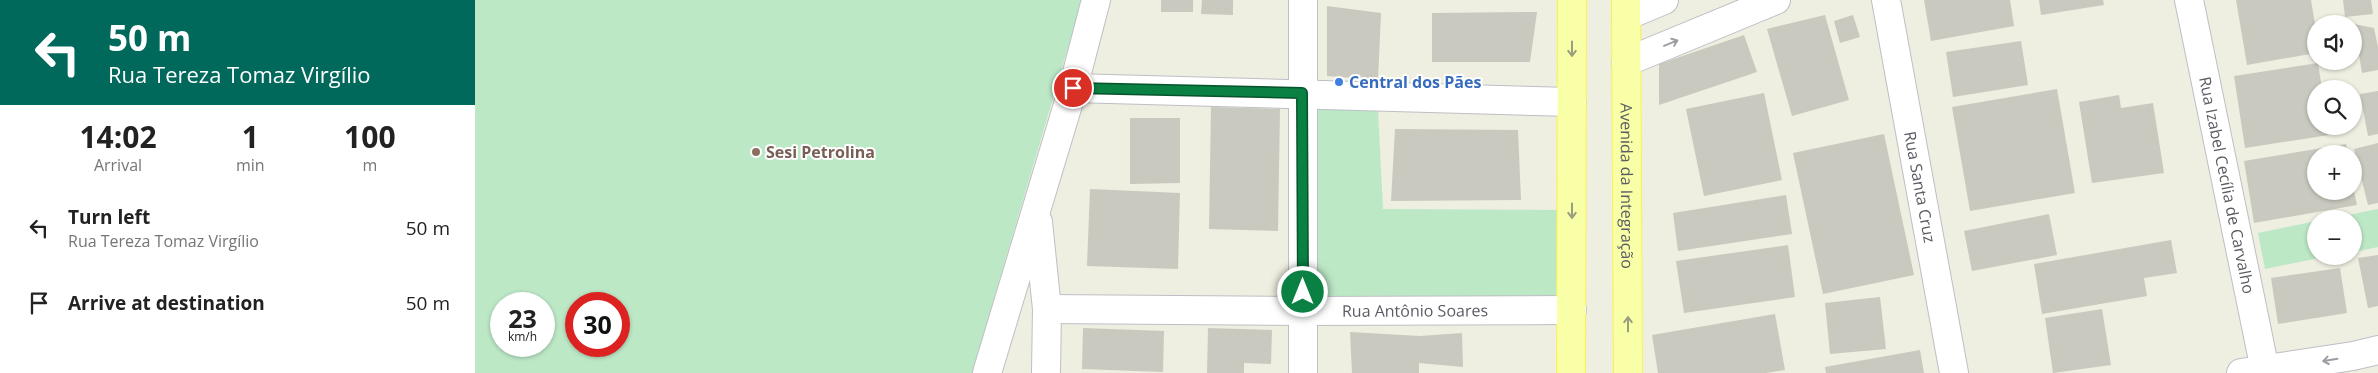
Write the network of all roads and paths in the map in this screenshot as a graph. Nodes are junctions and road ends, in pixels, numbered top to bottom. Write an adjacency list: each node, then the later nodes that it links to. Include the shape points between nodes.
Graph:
1 (1096, 0): 10 (street)
2 (1303, 0): 11 (street)
3 (1572, 0): 12 (main road, one-way to 12)
4 (1664, 0): 8 (street)
5 (1776, 0): 9 (street, one-way to 5)
6 (1885, 0): 24 (street, Rua Santa Cruz)
7 (2189, 0): 18 (street, Rua Izabel Cecília de Carvalho)
8 (1626, 8): 9 (main road, Avenida da Integração)
9 (1626, 62): 23 (main road, Avenida da Integração, one-way to 9)
10 (1073, 88): 11 (street); 13 (street)
11 (1302, 93): 12 (street); 16 (street)
12 (1572, 102): 15 (main road, one-way to 15)
13 (1037, 210): 14 (street); 19 (street)
14 (1047, 309): 16 (street, Rua Antônio Soares); 20 (street)
15 (1572, 310): 16 (street, Rua Antônio Soares); 22 (main road)
16 (1303, 311): 21 (street)
17 (2378, 350): 18 (street, one-way to 18)
18 (2253, 371)
19 (987, 373)
20 (1046, 373)
21 (1303, 373)
22 (1571, 373)
23 (1628, 373)
24 (1954, 373)

